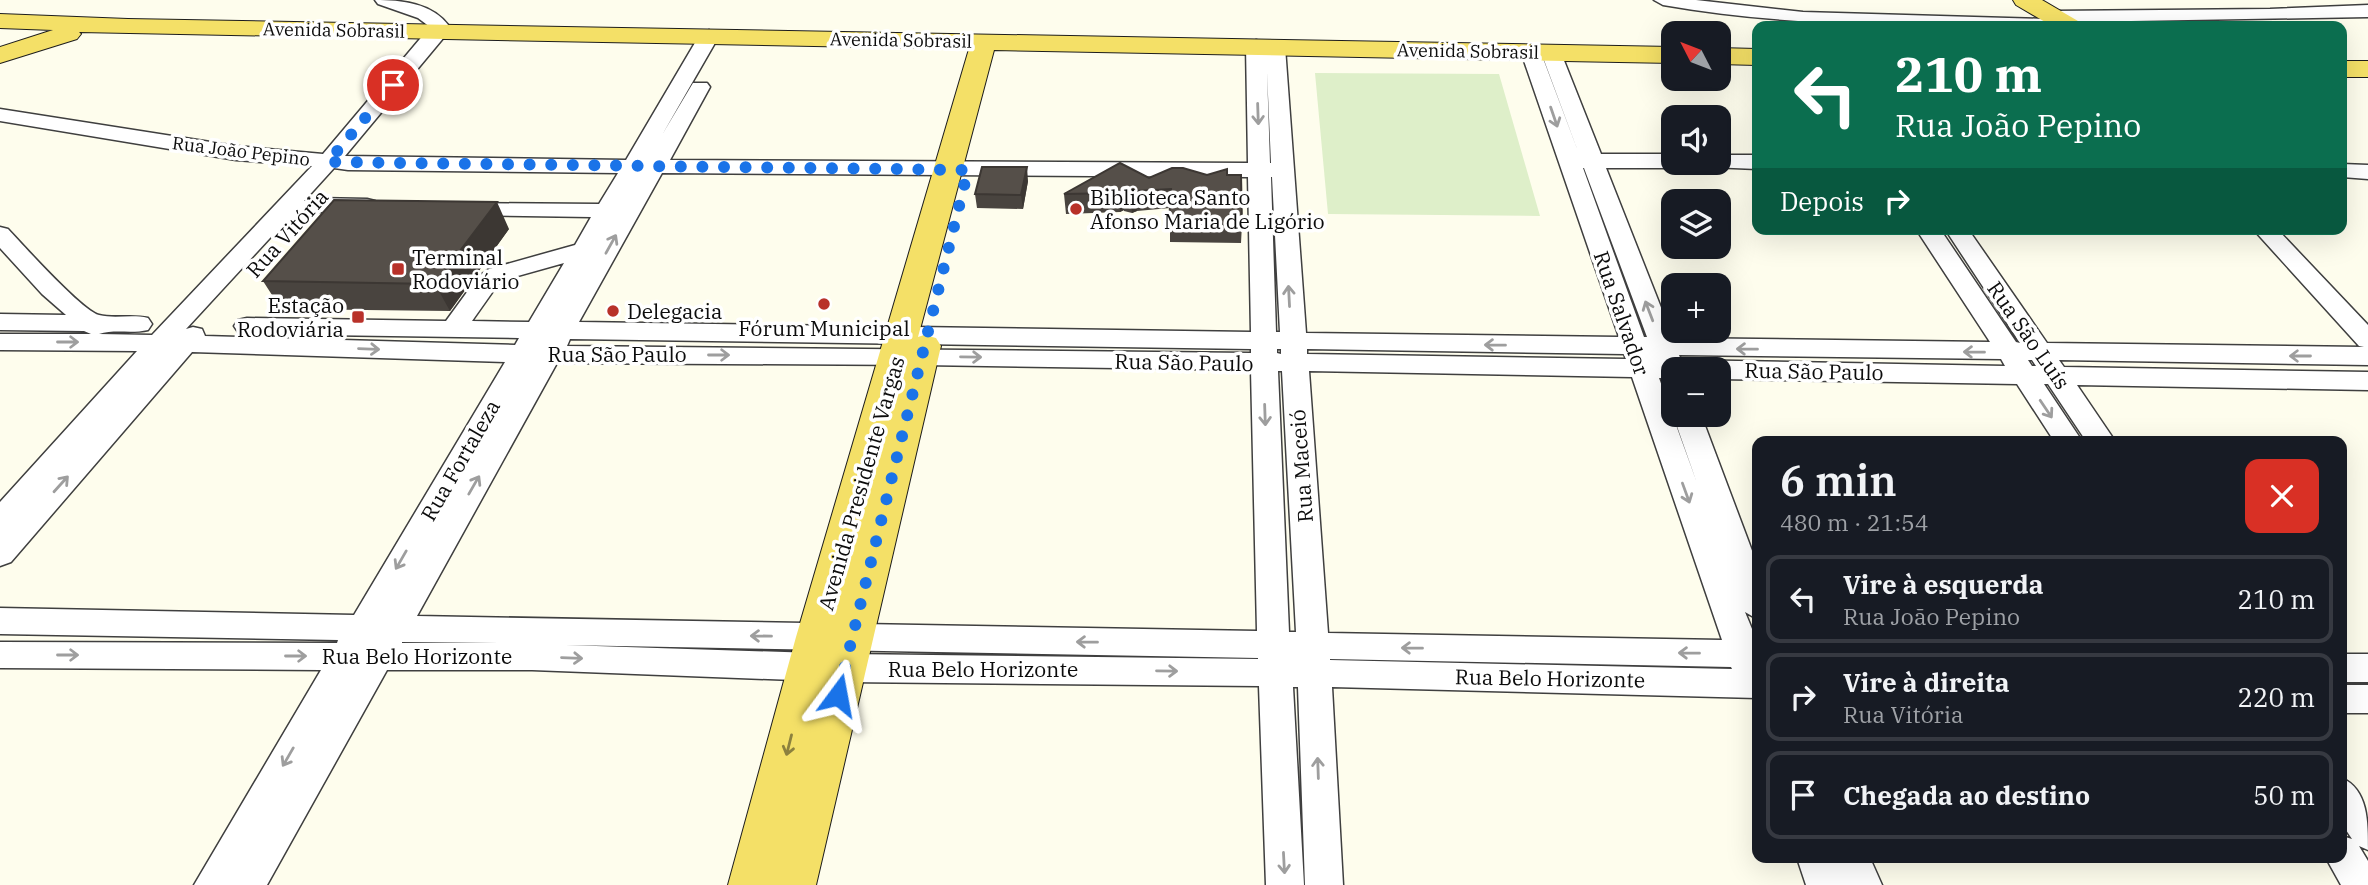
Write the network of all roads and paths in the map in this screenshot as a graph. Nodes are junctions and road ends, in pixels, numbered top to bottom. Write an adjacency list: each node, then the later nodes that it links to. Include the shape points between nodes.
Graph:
1 (384, 0): 12 (street, via 435,20)
2 (1662, 0): 8 (street, via 1803,18)
3 (2025, 0): 9 (main road)
4 (2254, 0): 6 (street)
5 (2368, 11): 6 (street)
6 (2270, 15): 10 (street)
7 (0, 21): 11 (main road, Avenida Sobrasil)
8 (1997, 21)
9 (2060, 21)
10 (2092, 21)
11 (128, 26): 12 (main road, Avenida Sobrasil); 19 (main road, Avenida Sobrasil, via 63,35)
12 (448, 32): 14 (main road, Avenida Sobrasil); 30 (street, Rua Vitória)
13 (0, 34): 15 (main road)
14 (718, 37): 16 (main road, Avenida Sobrasil); 31 (street, Rua Fortaleza)
15 (0, 42)
16 (992, 42): 17 (main road, Avenida Sobrasil); 32 (main road, Avenida Presidente Vargas)
17 (1265, 46): 18 (main road, Avenida Sobrasil); 33 (street, Rua Maceió)
18 (1541, 52): 20 (main road, Avenida Sobrasil); 26 (street, Rua Salvador)
19 (0, 55)
20 (1661, 55)
21 (1731, 56): 22 (main road)
22 (1752, 57)
23 (2347, 69): 24 (main road)
24 (2368, 69)
25 (0, 115): 30 (street, Rua João Pepino, via 236,153)
26 (1581, 161): 27 (street); 53 (street, Rua Salvador); 54 (street, Rua Salvador)
27 (1661, 162)
28 (1731, 162): 29 (street)
29 (1752, 162)
30 (338, 163): 31 (street, Rua João Pepino); 36 (street, Rua Vitória); 40 (street, Rua Vitória)
31 (642, 168): 32 (street, Rua João Pepino); 39 (street, Rua Fortaleza)
32 (959, 170): 33 (street, Rua João Pepino); 64 (main road, Avenida Presidente Vargas)
33 (1271, 170): 47 (street, Rua Maceió)
34 (2347, 171): 35 (street)
35 (2368, 172)
36 (314, 205): 37 (street); 40 (street); 49 (street, Rua Vitória)
37 (395, 207)
38 (435, 208): 39 (street)
39 (618, 211): 46 (street, Rua Fortaleza); 52 (street, Rua Fortaleza, one-way to 39)
40 (274, 221): 48 (street, Rua Vitória)
41 (0, 234): 57 (street)
42 (1932, 235): 50 (street, Rua São Luís)
43 (1960, 235): 51 (street, Rua São Luís)
44 (2279, 235): 60 (street)
45 (2281, 235): 55 (street)
46 (583, 250): 52 (street, Rua Fortaleza); 58 (street, via 498,274)
47 (1275, 263): 65 (street, Rua Maceió); 66 (street, Rua Maceió, one-way to 47)
48 (223, 275): 49 (street); 59 (street, Rua Vitória)
49 (249, 275): 59 (street, Rua Vitória)
50 (1959, 276): 51 (street); 67 (street, Rua São Luís)
51 (1988, 276): 68 (street, Rua São Luís)
52 (578, 280): 63 (street, Rua Fortaleza)
53 (1611, 283): 54 (street); 70 (street, Rua Salvador)
54 (1639, 283): 71 (street, Rua Salvador, one-way to 54)
55 (2368, 312)
56 (0, 322): 57 (street, Rua São Paulo)
57 (88, 322): 59 (street, Rua São Paulo); 62 (street)
58 (452, 330): 59 (street, Rua São Paulo); 63 (street, Rua São Paulo)
59 (180, 335): 62 (street, Rua São Paulo); 63 (street, Rua São Paulo, one-way to 63); 78 (street, Rua Vitória); 79 (street, Rua Vitória)
60 (2368, 340)
61 (0, 342): 62 (street, Rua São Paulo, one-way to 62)
62 (124, 342)
63 (542, 343): 64 (street, Rua São Paulo); 83 (street, Rua Fortaleza); 84 (street, Rua Fortaleza)
64 (912, 346): 65 (street, Rua São Paulo); 99 (main road, Avenida Presidente Vargas)
65 (1263, 353): 66 (street, Rua São Paulo); 85 (street, Rua Maceió, one-way to 85)
66 (1293, 353): 70 (street, Rua São Paulo); 86 (street, Rua Maceió)
67 (2009, 353): 68 (street, Rua São Paulo); 74 (street, Rua São Paulo, one-way to 74); 75 (street, Rua São Luís)
68 (2042, 354): 69 (street, Rua São Paulo, one-way to 68); 76 (street, Rua São Luís)
69 (2368, 356)
70 (1637, 357): 72 (street, Rua São Paulo); 88 (street, Rua Salvador)
71 (1667, 357)
72 (1661, 362)
73 (1731, 362): 74 (street, Rua São Paulo)
74 (1937, 363): 75 (street, Rua São Paulo)
75 (2024, 376): 76 (street, Rua São Paulo); 81 (street, Rua São Luís, one-way to 81)
76 (2057, 376): 77 (street, Rua São Paulo); 82 (street, Rua São Luís)
77 (2368, 381)
78 (97, 412): 79 (street); 89 (street, Rua Vitória)
79 (125, 412): 89 (street, Rua Vitória, one-way to 79)
80 (1692, 427): 87 (street)
81 (2065, 436)
82 (2098, 436)
83 (471, 440): 84 (street); 91 (street, Rua Fortaleza)
84 (499, 440): 90 (street, Rua Fortaleza, one-way to 84)
85 (1266, 449): 86 (street); 92 (street, Rua Maceió)
86 (1300, 449): 93 (street, Rua Maceió)
87 (1702, 454): 88 (street); 95 (street)
88 (1672, 455): 104 (street, Rua Salvador, one-way to 104)
89 (10, 520): 94 (street, Rua Vitória)
90 (453, 521): 91 (street); 98 (street, Rua Fortaleza)
91 (424, 522): 98 (street, Rua Fortaleza, one-way to 98)
92 (1269, 536): 93 (street); 102 (street, Rua Maceió)
93 (1306, 536): 103 (street, Rua Maceió)
94 (0, 554)
95 (1752, 592)
96 (0, 621): 97 (street, Rua Belo Horizonte)
97 (223, 627): 98 (street, Rua Belo Horizonte); 101 (street)
98 (369, 642): 99 (street, Rua Belo Horizonte); 101 (street, Rua Belo Horizonte, one-way to 98); 110 (street, Rua Fortaleza)
99 (830, 652): 102 (street, Rua Belo Horizonte); 120 (main road, Avenida Presidente Vargas, one-way to 120); 121 (main road, Avenida Presidente Vargas)
100 (0, 655): 101 (street, Rua Belo Horizonte, one-way to 101)
101 (204, 656)
102 (1273, 659): 103 (street, Rua Belo Horizonte); 112 (street, Rua Maceió)
103 (1314, 660): 107 (street, Rua Belo Horizonte); 113 (street, Rua Maceió, one-way to 103)
104 (1752, 668)
105 (2347, 668): 106 (street)
106 (2368, 668)
107 (1752, 673)
108 (2347, 699): 109 (street)
109 (2368, 699)
110 (280, 799): 118 (street, Rua Fortaleza); 119 (street, Rua Fortaleza)
111 (2347, 802): 114 (street)
112 (1281, 808): 113 (street); 122 (street, Rua Maceió, one-way to 122)
113 (1319, 810): 123 (street, Rua Maceió)
114 (2368, 833)
115 (2347, 861): 126 (street)
116 (1818, 863): 124 (street)
117 (1854, 863): 125 (street)
118 (213, 885)
119 (247, 885)
120 (753, 885)
121 (791, 885)
122 (1285, 885)
123 (1324, 885)
124 (1825, 885)
125 (1863, 885)
126 (2362, 885)

